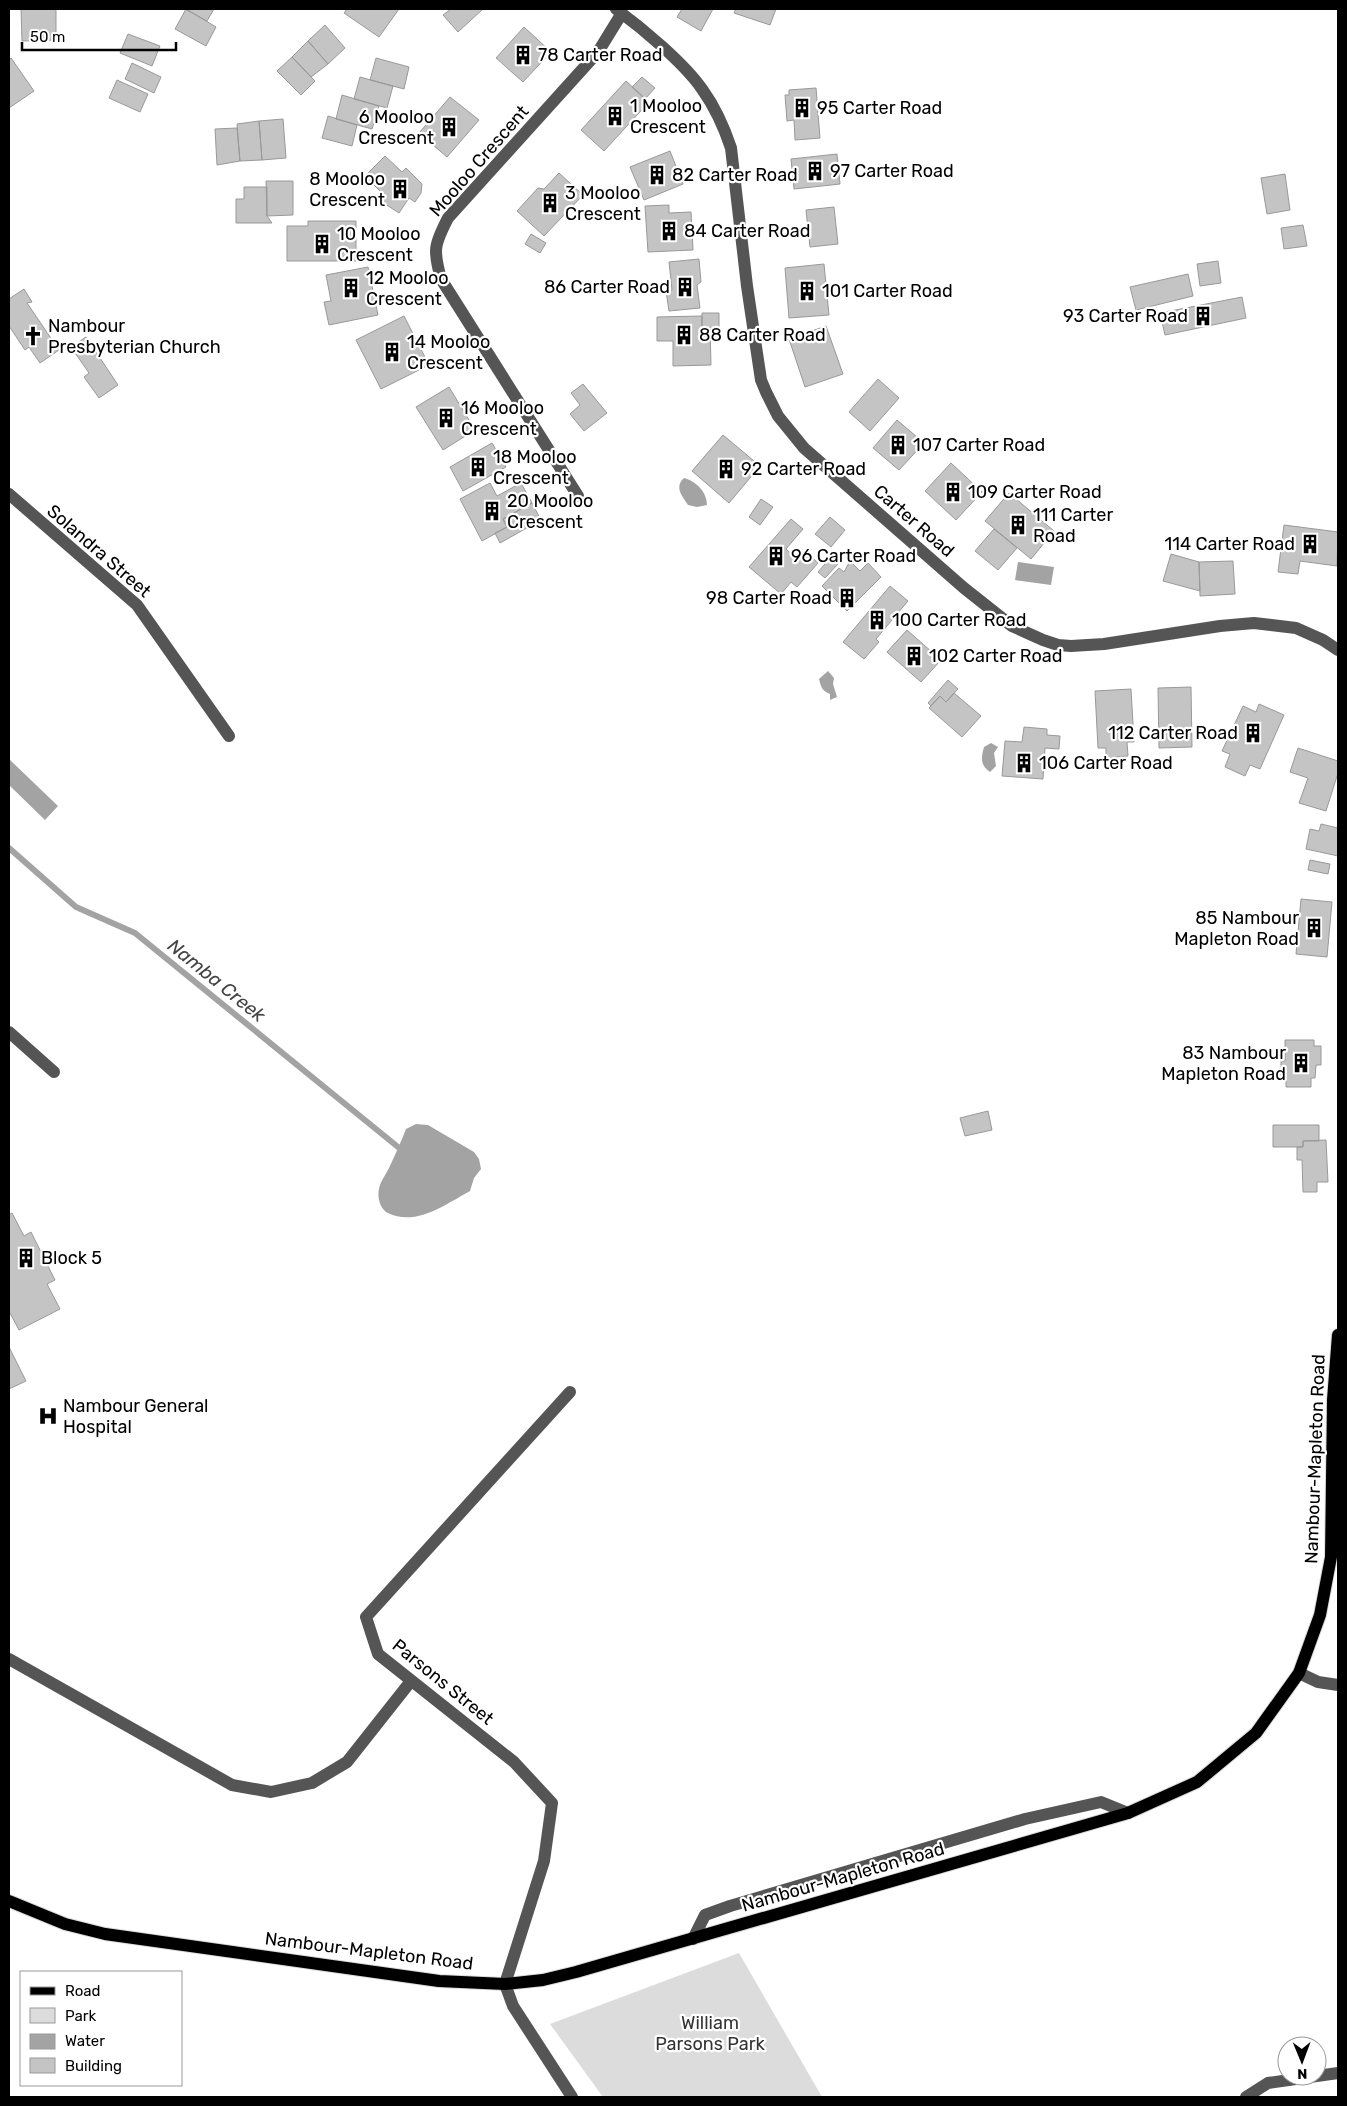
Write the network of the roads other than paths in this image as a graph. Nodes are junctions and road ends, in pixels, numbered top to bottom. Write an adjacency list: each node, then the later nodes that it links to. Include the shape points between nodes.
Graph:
1 (619, 11): 3 (street, Mooloo Crescent, via 598,52 448,218 437,239 434,255 441,279); 4 (street, Carter Road, via 668,52 702,88 723,126 731,148 761,380 778,416 804,448 993,611 1012,626 1043,640 1070,646 1097,645 1254,623 1296,628)
2 (9, 494): 5 (street, Solandra Street, via 137,605)
3 (578, 496)
4 (1338, 650)
5 (229, 736)
6 (9, 1032): 7 (street)
7 (54, 1072)
8 (1338, 1334): 11 (main road, Nambour-Mapleton Road, via 1333,1400 1331,1557 1320,1615)
9 (570, 1392): 12 (street, Parsons Street, via 366,1617 378,1654)
10 (9, 1659): 12 (street, via 232,1785 271,1792 312,1783 347,1762)
11 (1299, 1673): 13 (street, via 1318,1682); 14 (main road, Nambour-Mapleton Road, via 1256,1733 1197,1782)
12 (412, 1680): 17 (street, Parsons Street, via 514,1762 552,1804 544,1861)
13 (1338, 1685)
14 (1128, 1813): 16 (main road, Nambour-Mapleton Road); 16 (street, via 1101,1802 1015,1822 705,1915)
15 (9, 1901): 17 (main road, Nambour-Mapleton Road, via 65,1924 105,1934 439,1981)
16 (693, 1939): 17 (main road, Nambour-Mapleton Road, via 543,1980)
17 (505, 1984): 19 (street, via 513,2006)
18 (1338, 2073): 20 (street, via 1268,2083)
19 (572, 2097)
20 (1246, 2097)

